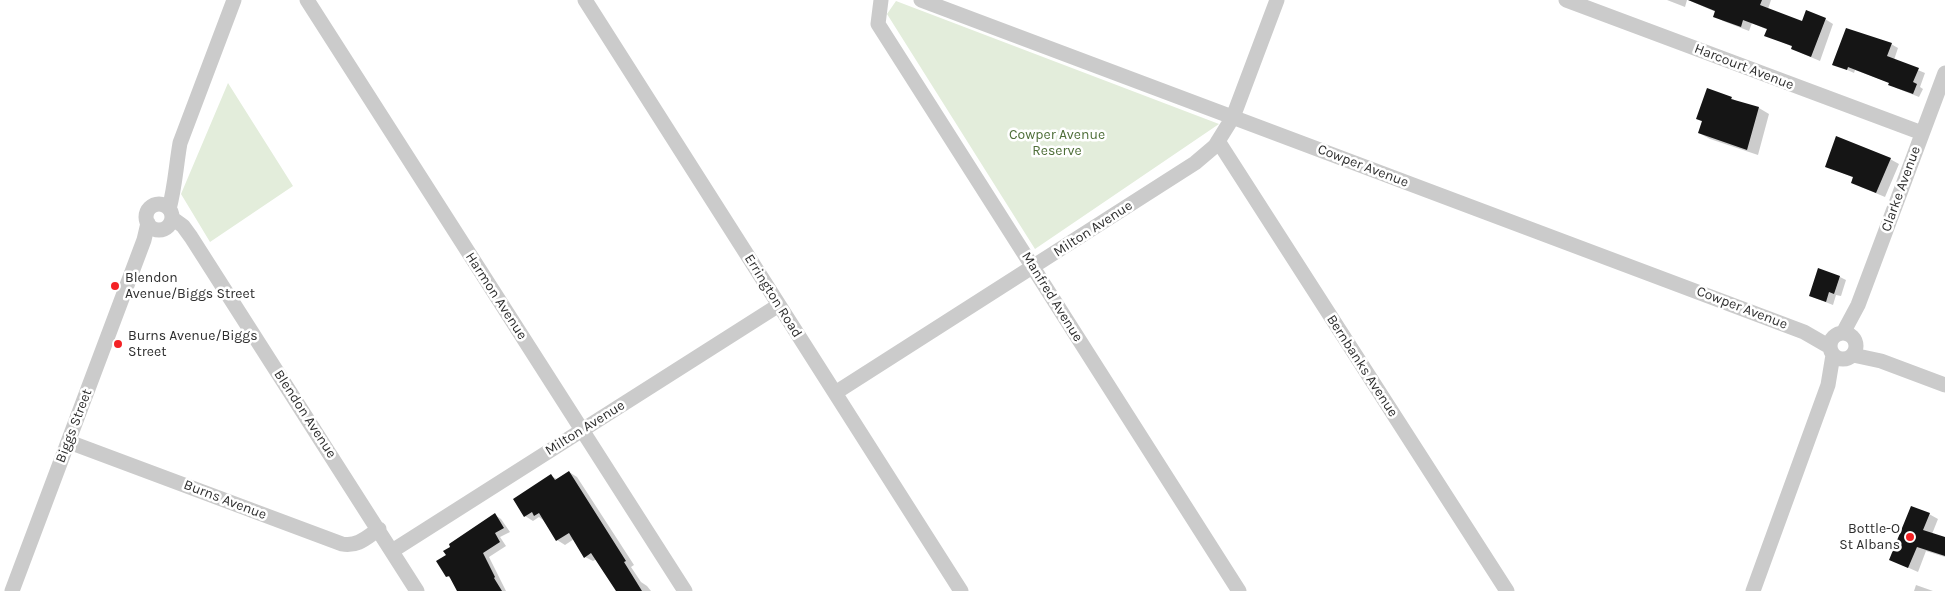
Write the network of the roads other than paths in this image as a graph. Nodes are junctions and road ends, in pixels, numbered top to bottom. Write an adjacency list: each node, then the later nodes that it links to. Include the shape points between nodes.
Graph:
1 (234, 0): 12 (street, Biggs Street, via 187,120)
2 (307, 0): 18 (street, Harmon Avenue)
3 (585, 0): 14 (street, Errington Road)
4 (881, 0): 13 (street, Manfred Avenue, via 878,24)
5 (921, 0): 9 (street, Cowper Avenue)
6 (1277, 0): 9 (street, Milton Avenue)
7 (1566, 0): 10 (street, Harcourt Avenue)
8 (1945, 73): 10 (street, Clarke Avenue)
9 (1233, 116): 11 (street, Milton Avenue); 15 (street, Cowper Avenue)
10 (1922, 133): 15 (street, Clarke Avenue)
11 (1218, 141): 13 (street, Milton Avenue, via 1195,163); 27 (street, Bernbanks Avenue)
12 (162, 218): 19 (street, Biggs Street, via 136,261); 20 (street, Blendon Avenue, via 183,226 191,237)
13 (1032, 267): 17 (street, Milton Avenue); 26 (street, Manfred Avenue)
14 (779, 305): 17 (street, Errington Road); 18 (street, Milton Avenue)
15 (1843, 346): 16 (street, Cowper Avenue); 28 (street, Clarke Avenue)
16 (1945, 384)
17 (835, 393): 25 (street, Errington Road)
18 (582, 430): 21 (street, Milton Avenue); 24 (street, Harmon Avenue)
19 (69, 442): 20 (street, Burns Avenue, via 342,544 357,544); 22 (street, Biggs Street)
20 (379, 529): 21 (street, Blendon Avenue)
21 (392, 551): 23 (street, Blendon Avenue)
22 (12, 591)
23 (417, 591)
24 (685, 591)
25 (961, 591)
26 (1239, 591)
27 (1507, 591)
28 (1753, 591)

